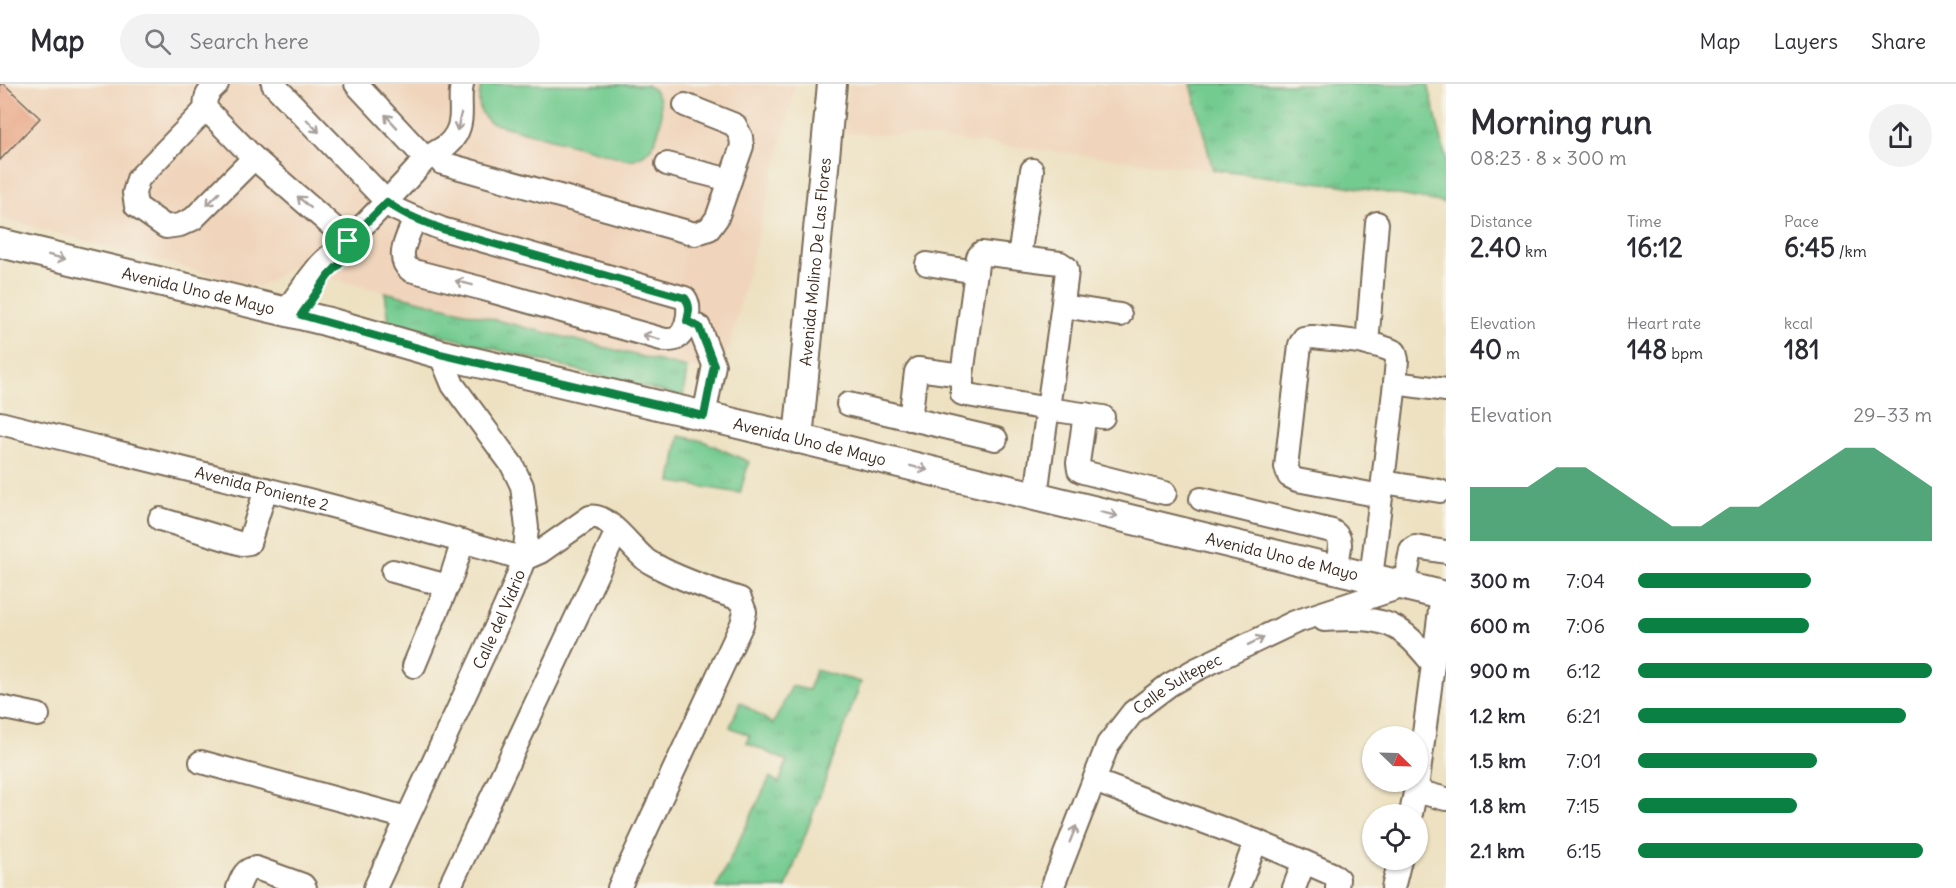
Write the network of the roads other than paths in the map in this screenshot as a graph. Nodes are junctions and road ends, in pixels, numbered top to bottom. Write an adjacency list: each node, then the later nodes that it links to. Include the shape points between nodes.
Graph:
1 (217, 84): 7 (street, via 207,92)
2 (273, 84): 13 (street, one-way to 13)
3 (356, 84): 8 (street, one-way to 3)
4 (832, 84): 34 (main road, Avenida Molino De Las Flores)
5 (458, 87): 8 (street, one-way to 8, via 459,125)
6 (685, 105): 12 (street, via 735,125 742,146)
7 (206, 109): 9 (street); 9 (street, one-way to 7, via 193,219 180,225 166,227 136,206 138,180)
8 (437, 157): 12 (street, via 695,234 709,228 717,218); 13 (street)
9 (254, 158): 16 (street, one-way to 9)
10 (667, 164): 12 (street)
11 (1032, 170): 17 (street)
12 (730, 180)
13 (399, 210): 16 (street); 23 (street, via 442,229 685,298 690,310); 23 (street, one-way to 13, via 682,334 665,340 410,270 403,265 401,256)
14 (1377, 223): 24 (street)
15 (0, 243): 21 (main road, Avenida Uno de Mayo, one-way to 21)
16 (352, 244): 21 (street, via 319,266)
17 (1019, 257): 19 (street, via 981,253); 20 (street, via 1066,267)
18 (927, 264): 19 (street)
19 (976, 272): 26 (street)
20 (1063, 306): 22 (street); 30 (street)
21 (293, 314): 25 (main road, Avenida Uno de Mayo)
22 (1120, 315)
23 (687, 321): 31 (street, via 699,327 714,365)
24 (1367, 344): 27 (street, via 1395,351); 37 (street, via 1304,338 1286,467 1289,476 1297,480)
25 (440, 354): 31 (main road, Avenida Uno de Mayo); 46 (street, Calle del Vidrio, via 453,385 512,465 522,486 527,528)
26 (962, 375): 30 (street, via 960,390 965,396); 32 (street, via 918,369)
27 (1395, 383): 28 (street); 37 (street)
28 (1446, 390)
29 (848, 404): 32 (street)
30 (1048, 409): 39 (street, via 1094,415 1079,470); 40 (street)
31 (704, 416): 34 (main road, Avenida Uno de Mayo)
32 (910, 419): 35 (street)
33 (0, 423): 36 (street, Avenida Poniente 2)
34 (798, 439): 40 (main road, Avenida Uno de Mayo, one-way to 40)
35 (996, 439)
36 (266, 489): 42 (street, via 249,543); 44 (street, Avenida Poniente 2)
37 (1382, 489): 38 (street); 49 (street)
38 (1440, 491)
39 (1165, 493)
40 (1036, 497): 47 (main road, Avenida Uno de Mayo, one-way to 47)
41 (1201, 499): 47 (street, via 1332,531 1341,541)
42 (160, 519)
43 (617, 531): 46 (street, via 596,515); 70 (street); 71 (street, via 645,560 690,583 740,599 745,612)
44 (463, 541): 46 (street, Avenida Poniente 2); 50 (street)
45 (1446, 552): 51 (street, via 1415,546)
46 (524, 559): 63 (street, Calle del Vidrio, via 513,591)
47 (1335, 569): 49 (main road, Avenida Uno de Mayo)
48 (393, 571): 50 (street)
49 (1371, 578): 51 (main road, Avenida Uno de Mayo)
50 (448, 586): 55 (street)
51 (1404, 586): 52 (main road, Avenida Uno de Mayo); 53 (street, Calle Sultepec)
52 (1444, 596): 54 (street)
53 (1295, 622): 54 (street, via 1373,620 1405,633); 60 (street, Calle Sultepec, one-way to 53, via 1108,744 1133,712 1195,670)
54 (1432, 663): 58 (street)
55 (414, 666)
56 (0, 707): 57 (street)
57 (38, 715)
58 (1424, 726)
59 (201, 762): 63 (street)
60 (1094, 781): 64 (street); 72 (street, Calle Sultepec, one-way to 60)
61 (1428, 790): 62 (street)
62 (1446, 799)
63 (407, 818): 69 (street, Calle del Vidrio)
64 (1256, 841): 65 (street); 73 (street)
65 (1304, 862): 74 (street); 75 (street, via 1332,874 1338,879)
66 (1398, 870): 76 (street)
67 (238, 888): 68 (street, via 243,874 256,868)
68 (305, 888)
69 (375, 888)
70 (449, 888)
71 (619, 888)
72 (1052, 888)
73 (1238, 888)
74 (1294, 888)
75 (1337, 888)
76 (1393, 888)

